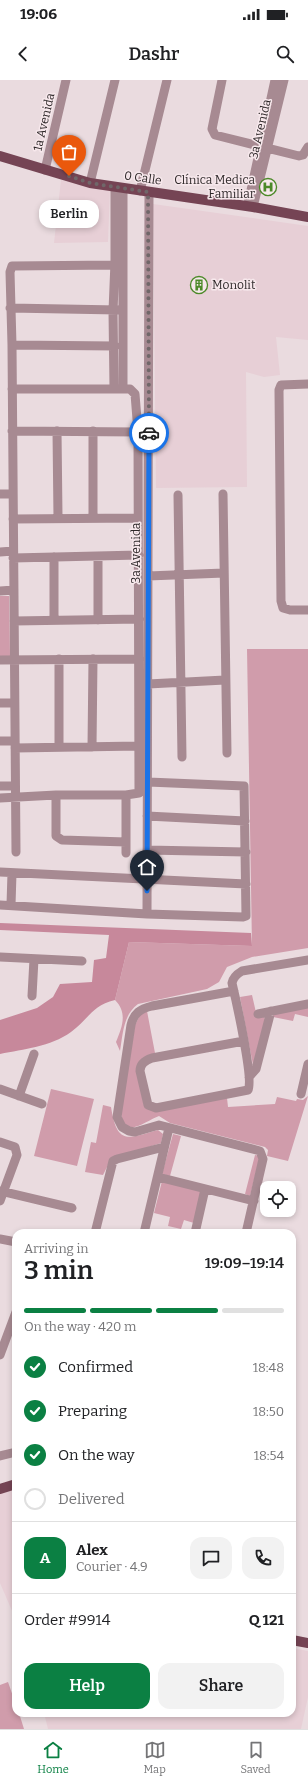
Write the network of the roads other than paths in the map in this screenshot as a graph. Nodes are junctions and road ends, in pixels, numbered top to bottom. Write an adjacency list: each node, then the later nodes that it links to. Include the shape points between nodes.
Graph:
1 (66, 80): 10 (street, 1a Avenida)
2 (115, 80): 11 (street)
3 (167, 80): 13 (street, 3a Avenida)
4 (222, 80): 7 (street, via 212,129 216,135)
5 (275, 80): 7 (street, 3a Avenida)
6 (284, 80): 7 (street, 3a Avenida)
7 (264, 147): 8 (street, via 299,156); 14 (street, 3a Avenida)
8 (307, 150)
9 (0, 156): 10 (main road, 0 Calle)
10 (45, 170): 11 (main road, 0 Calle)
11 (90, 183): 12 (main road, 0 Calle)
12 (119, 188): 13 (main road, 0 Calle); 16 (street); 18 (street)
13 (144, 191): 14 (main road, 0 Calle); 44 (street, 3a Avenida)
14 (250, 207): 15 (main road, 0 Calle)
15 (308, 217)
16 (115, 265): 17 (street, via 12,266); 19 (street)
17 (10, 308): 19 (street); 20 (street)
18 (123, 310): 19 (street); 24 (street)
19 (113, 311): 21 (street)
20 (12, 345): 21 (street); 23 (street)
21 (115, 346): 24 (street)
22 (308, 384): 47 (street, via 281,385 279,390 281,601 283,608)
23 (12, 389): 24 (street); 25 (street)
24 (119, 389): 28 (street, via 130,389 135,394)
25 (12, 431): 26 (street); 30 (street)
26 (57, 431): 27 (street); 33 (street)
27 (93, 431): 28 (street); 34 (street)
28 (138, 432): 36 (street)
29 (0, 494): 30 (street)
30 (13, 494): 35 (street)
31 (223, 494): 42 (street)
32 (178, 495): 43 (street)
33 (58, 517): 34 (street); 35 (street)
34 (93, 517): 36 (street)
35 (13, 518): 38 (street)
36 (138, 518): 39 (street)
37 (0, 552): 38 (street)
38 (13, 554): 41 (street); 45 (street)
39 (139, 555): 40 (street); 48 (street)
40 (98, 556): 41 (street); 50 (street)
41 (54, 557): 49 (street)
42 (224, 573): 43 (street); 57 (street)
43 (179, 574): 44 (street); 58 (street)
44 (148, 576): 59 (street, 3a Avenida)
45 (14, 590): 46 (street); 51 (street)
46 (0, 591)
47 (308, 610)
48 (139, 619): 50 (street); 54 (street)
49 (54, 620): 50 (street); 51 (street)
50 (98, 620)
51 (14, 621): 56 (street)
52 (59, 659): 53 (street); 56 (street); 65 (street)
53 (93, 659): 54 (street); 66 (street)
54 (139, 659): 64 (street)
55 (0, 660): 56 (street)
56 (14, 660): 61 (street)
57 (226, 680): 58 (street); 67 (street)
58 (181, 682): 59 (street); 68 (street)
59 (148, 684): 69 (street, 3a Avenida)
60 (0, 702): 61 (street)
61 (14, 703): 63 (street)
62 (0, 742): 63 (street)
63 (15, 745): 65 (street); 71 (street)
64 (139, 746): 66 (street); 73 (street, via 140,793)
65 (59, 747): 66 (street)
66 (92, 747)
67 (227, 753)
68 (182, 757)
69 (148, 782): 76 (street, 3a Avenida); 77 (street, via 244,786)
70 (0, 786): 71 (street)
71 (15, 786): 74 (street)
72 (56, 795): 73 (street); 74 (street); 78 (street, via 58,838)
73 (126, 795): 78 (street)
74 (16, 796): 75 (street); 80 (street)
75 (0, 798)
76 (147, 816): 77 (street); 79 (street, 3a Avenida)
77 (245, 821): 81 (street)
78 (126, 842): 82 (street)
79 (147, 850): 81 (street); 85 (street, 3a Avenida)
80 (16, 852)
81 (246, 852): 86 (street)
82 (126, 853)
83 (0, 872): 84 (street)
84 (12, 873): 85 (street); 88 (street)
85 (147, 879): 86 (street); 89 (street, 3a Avenida)
86 (246, 884): 89 (street, via 246,914 243,917)
87 (0, 905): 88 (street)
88 (11, 905): 89 (street)
89 (147, 914)
90 (0, 957): 91 (street)
91 (34, 959): 93 (street); 95 (street)
92 (308, 960): 94 (street, via 239,973 232,981)
93 (82, 961)
94 (234, 991): 99 (street); 107 (street, via 145,1008 133,1017 117,1120 122,1127 132,1132 155,1125)
95 (32, 996)
96 (308, 1004): 97 (street)
97 (271, 1011): 98 (street); 102 (street, via 256,1069)
98 (258, 1014)
99 (244, 1041): 102 (street); 102 (street, via 152,1058 142,1064 140,1070 146,1103 154,1108 248,1090)
100 (34, 1054): 105 (street)
101 (308, 1064): 104 (street)
102 (249, 1077)
103 (0, 1089): 105 (street)
104 (300, 1094)
105 (19, 1096): 106 (street)
106 (42, 1104)
107 (169, 1128): 109 (street); 113 (street, via 260,1151 263,1159)
108 (0, 1142): 112 (street, via 15,1147 17,1152)
109 (164, 1147): 110 (street); 115 (street, via 113,1161)
110 (158, 1177): 111 (street); 116 (street)
111 (205, 1190): 113 (street); 117 (street)
112 (1, 1195): 114 (street)
113 (254, 1201): 118 (street)
114 (72, 1208)
115 (96, 1229)
116 (145, 1229)
117 (196, 1229)
118 (247, 1229)
119 (0, 1238): 120 (street)
120 (12, 1241)
121 (12, 1323): 122 (street)
122 (0, 1355)
123 (12, 1453): 124 (street)
124 (0, 1456)
125 (12, 1485): 126 (main road)
126 (0, 1489)
127 (296, 1641): 128 (main road)
128 (308, 1643)

